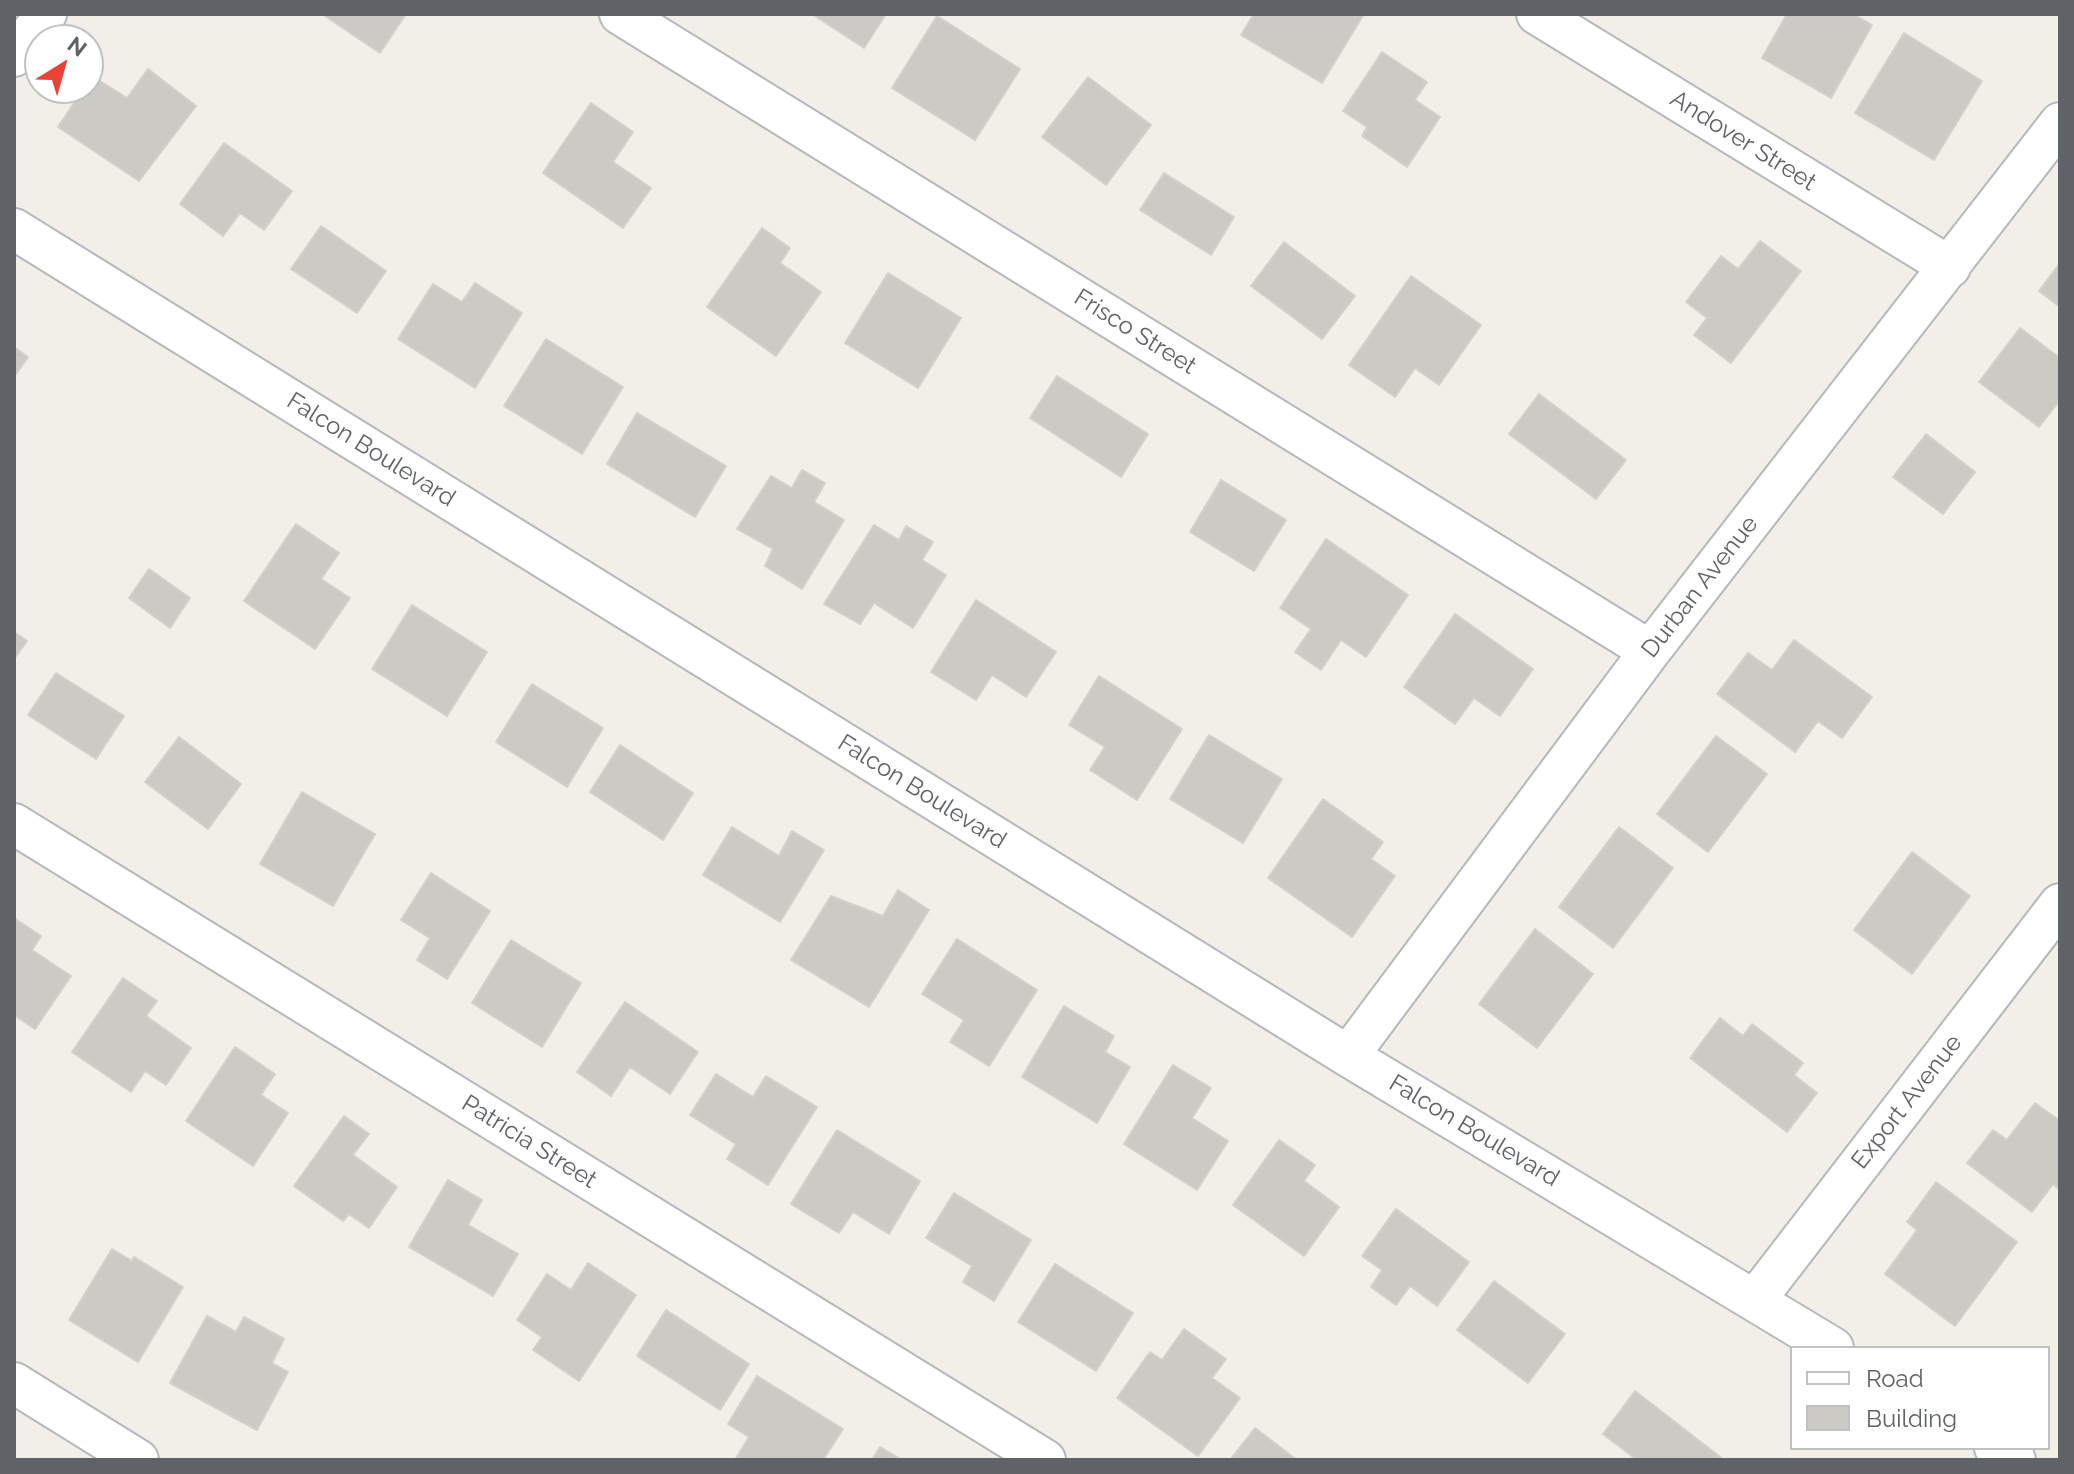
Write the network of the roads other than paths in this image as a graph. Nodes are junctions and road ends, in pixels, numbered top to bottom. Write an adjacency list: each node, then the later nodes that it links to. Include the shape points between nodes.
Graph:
1 (46, 14): 4 (street)
2 (620, 14): 8 (street, Frisco Street)
3 (1537, 14): 7 (street, Andover Street)
4 (14, 56)
5 (2060, 123): 7 (street, Durban Avenue)
6 (14, 229): 11 (street, Falcon Boulevard)
7 (1950, 267): 8 (street, Durban Avenue)
8 (1650, 651): 11 (street, Durban Avenue)
9 (14, 824): 16 (street, Patricia Street)
10 (2060, 904): 12 (street, Export Avenue)
11 (1348, 1056): 12 (street, Falcon Boulevard)
12 (1755, 1300): 13 (street, Falcon Boulevard)
13 (1830, 1346)
14 (14, 1383): 15 (street)
15 (138, 1460)
16 (1045, 1460)

